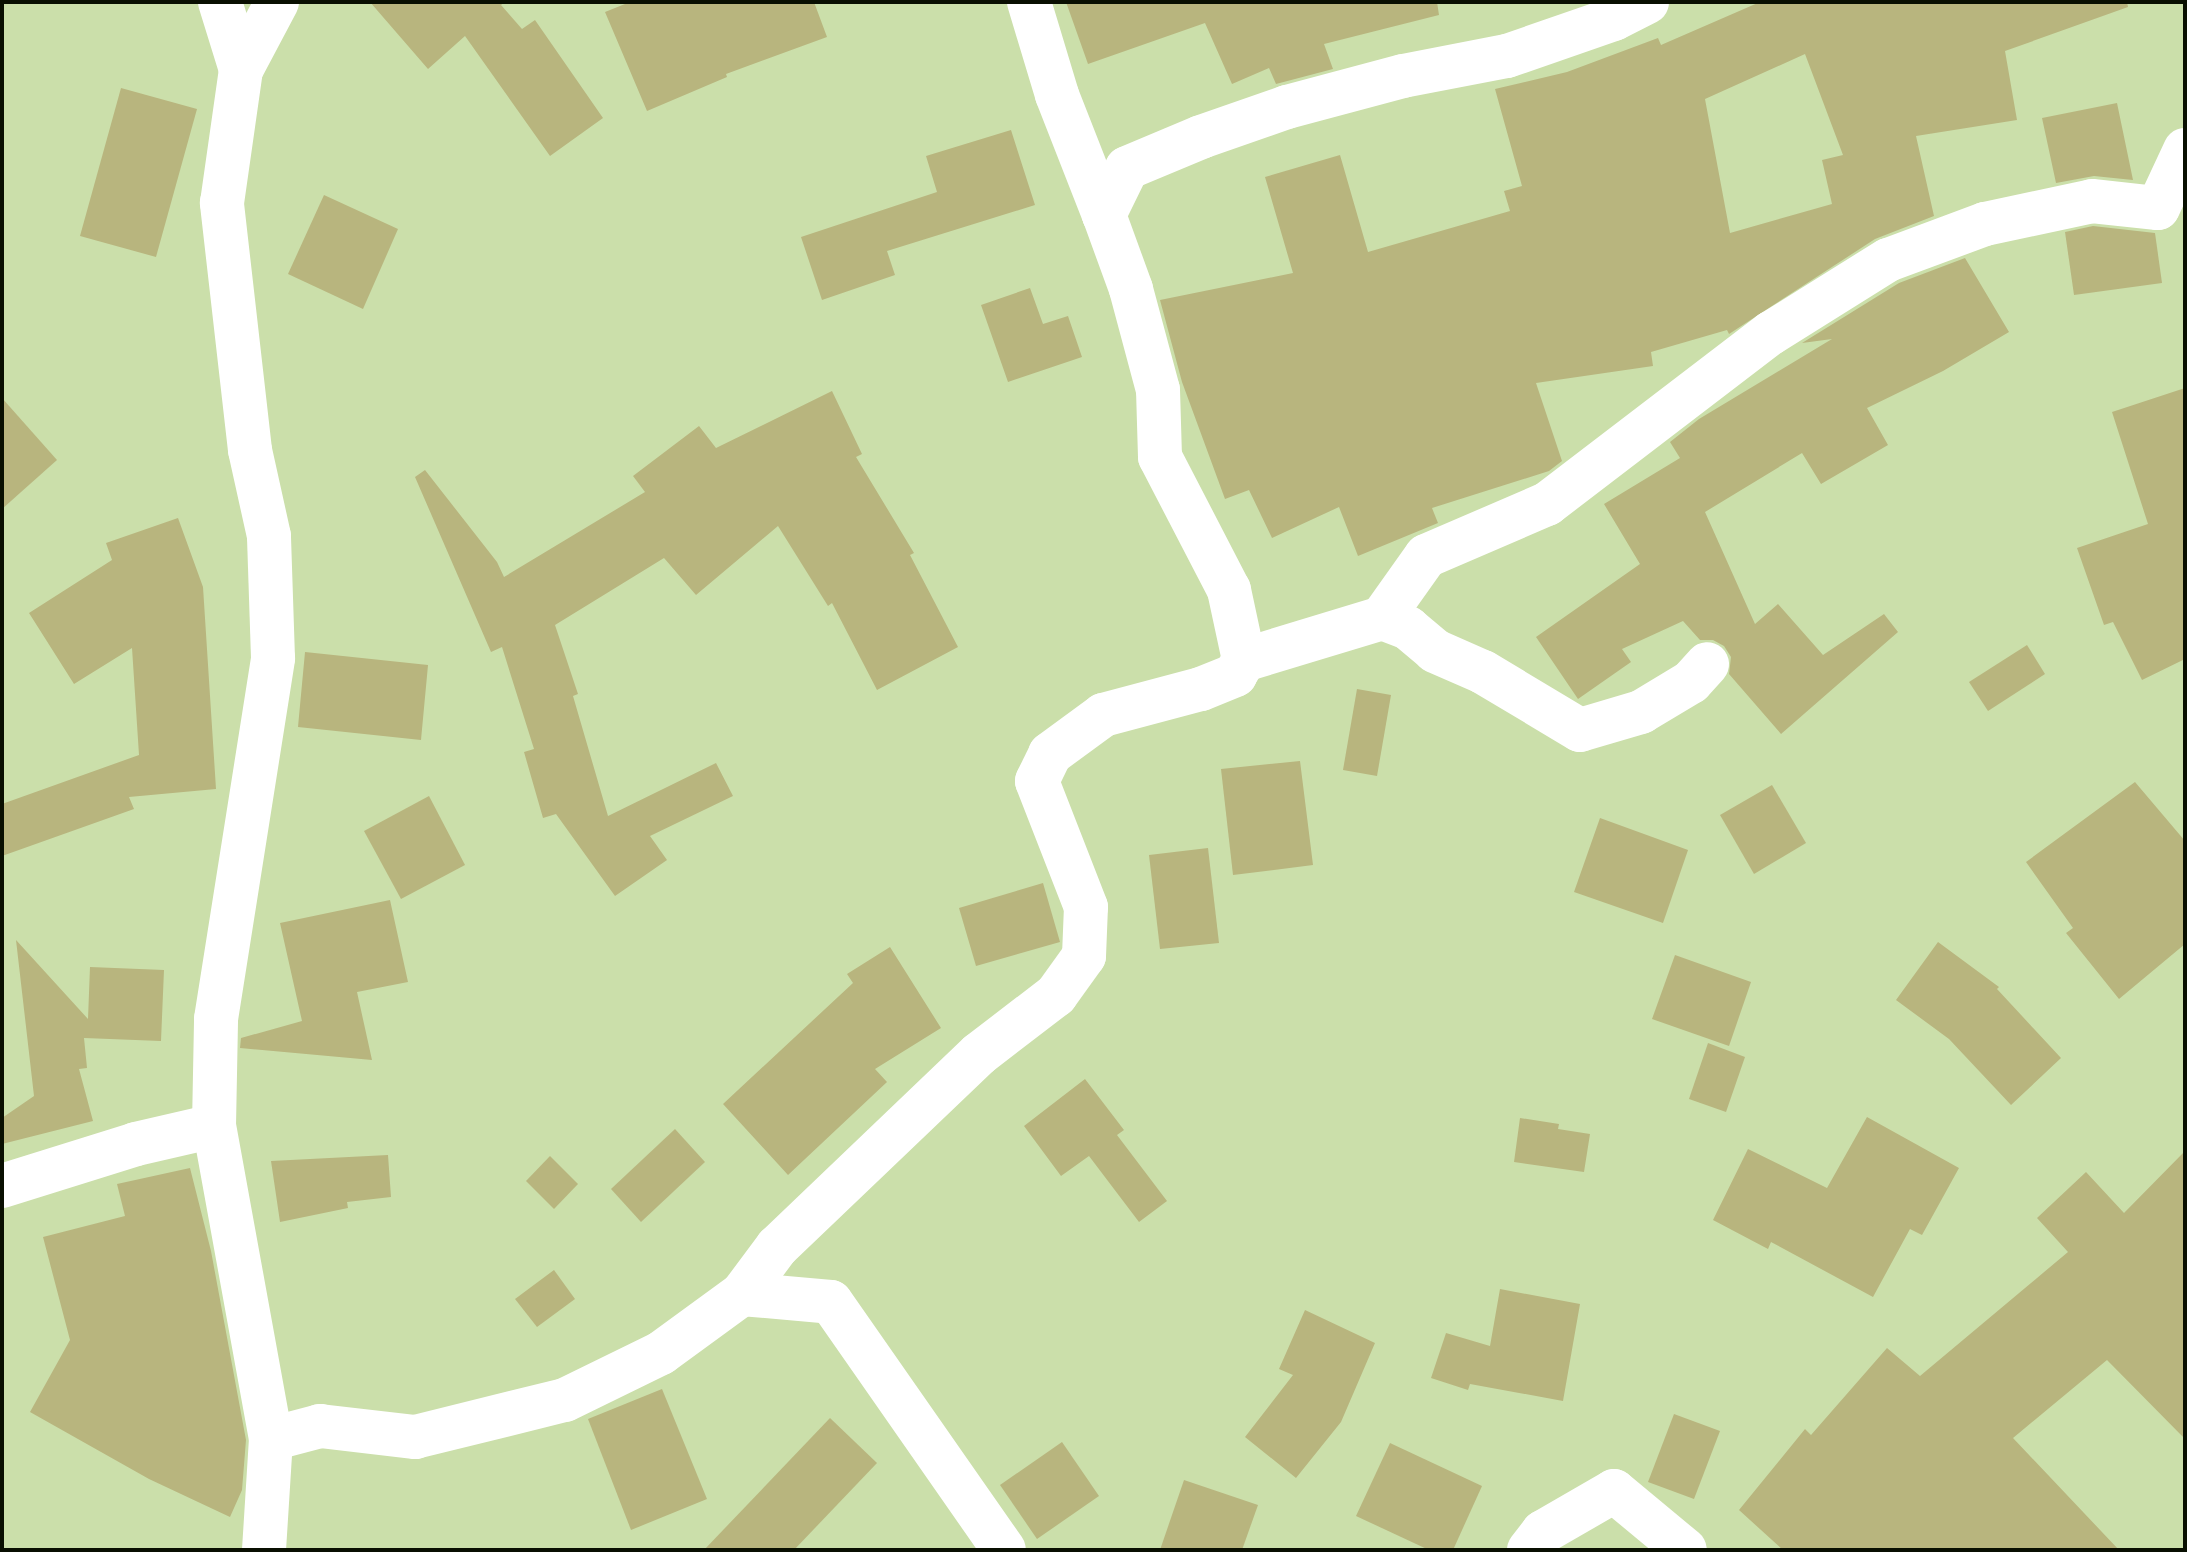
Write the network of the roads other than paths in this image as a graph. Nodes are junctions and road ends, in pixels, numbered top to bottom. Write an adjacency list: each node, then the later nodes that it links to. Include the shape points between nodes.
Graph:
1 (220, 2): 5 (street)
2 (277, 2): 5 (street)
3 (1029, 2): 7 (street, via 1057,95)
4 (1647, 2): 7 (street, via 1507,56 1403,76 1201,137 1127,168)
5 (241, 70): 11 (street, via 222,203 250,450 269,536 273,658 216,1019)
6 (2185, 150): 8 (street, via 2158,208 2092,201 1985,224 1888,260 1771,333 1547,504 1426,556)
7 (1104, 215): 9 (street, via 1158,390 1160,457 1229,590)
8 (1382, 618): 9 (street); 10 (street, via 1408,628 1435,651 1483,672 1580,730 1641,712 1691,682)
9 (1244, 660): 13 (street, via 1235,675 1201,689 1103,715 1050,754 1037,781 1086,907 1084,956 1056,995 979,1054 777,1247)
10 (1707, 664)
11 (214, 1126): 12 (street); 14 (street)
12 (2, 1186)
13 (742, 1294): 14 (street, via 661,1353 565,1400 415,1437 320,1426); 16 (street, via 831,1302)
14 (271, 1439): 15 (street)
15 (264, 1550)
16 (1004, 1550)
17 (1529, 1550): 18 (street, via 1543,1532 1614,1491)
18 (1685, 1550)

